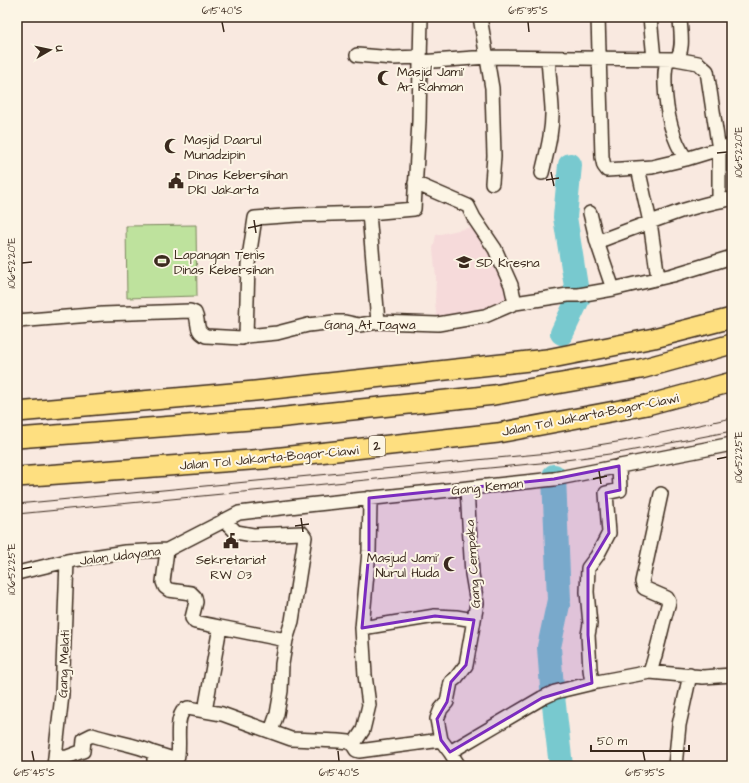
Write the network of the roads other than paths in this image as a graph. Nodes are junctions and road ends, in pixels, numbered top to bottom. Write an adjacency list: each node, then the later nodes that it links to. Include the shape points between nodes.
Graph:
1 (421, 17): 10 (street)
2 (480, 17): 7 (street)
3 (598, 17): 9 (street)
4 (650, 17): 11 (street)
5 (680, 17): 12 (street, via 681,46 679,56)
6 (357, 55): 10 (street)
7 (487, 56): 8 (street); 10 (street); 19 (street, via 494,128)
8 (548, 58): 9 (street); 17 (street, via 552,114)
9 (599, 58): 11 (street); 16 (street, via 604,166 607,170)
10 (420, 59): 18 (street)
11 (654, 59): 12 (street)
12 (672, 60): 14 (street, via 698,63 706,71); 15 (street, via 665,71 666,101 669,121 679,149)
13 (732, 145): 14 (street)
14 (719, 150): 15 (street); 20 (street)
15 (686, 159): 16 (street)
16 (638, 168): 23 (street)
17 (542, 173)
18 (415, 183): 21 (street, via 414,209); 28 (street, via 468,206 494,249 511,285)
19 (492, 183)
20 (726, 199): 23 (street)
21 (369, 213): 31 (street); 32 (street, via 256,218 248,264)
22 (590, 213): 24 (street)
23 (650, 222): 24 (street); 26 (street)
24 (597, 242): 27 (street)
25 (732, 257): 26 (street, Gang At Taqwa)
26 (658, 278): 27 (street, Gang At Taqwa)
27 (613, 289): 28 (street, Gang At Taqwa)
28 (514, 303): 31 (street, Gang At Taqwa, via 484,316 438,324)
29 (732, 318): 35 (highway, via 654,338 547,359)
30 (17, 321): 32 (street, Gang At Taqwa, via 102,314 190,311 195,313 199,332 206,336)
31 (378, 322): 32 (street, Gang At Taqwa, via 359,325 334,322)
32 (246, 336)
33 (732, 344): 36 (highway, via 641,369 494,394 276,418)
34 (732, 382): 39 (highway, Jalan Tol Jakarta–Bogor–Ciawi / 2, via 647,405 498,433 264,459)
35 (17, 412)
36 (17, 438)
37 (732, 444): 38 (street, Gang Keman)
38 (620, 466): 40 (street, Gang Keman, via 554,480); 55 (street, via 620,490 606,493 609,533 588,568 588,635)
39 (17, 477)
40 (467, 489): 42 (street, Gang Keman); 48 (street, Gang Cempaka, via 472,574 477,603)
41 (661, 494): 52 (street, via 642,582 644,588 667,598 669,602)
42 (369, 498): 43 (street, Gang Keman); 50 (street, via 369,551)
43 (239, 513): 44 (street, Jalan Udayana)
44 (224, 520): 45 (street, Jalan Udayana); 51 (street, via 236,532 253,535 304,535 292,621)
45 (167, 550): 46 (street, Jalan Udayana, via 125,552); 49 (street, via 163,582 165,587 169,590 191,593 195,597 192,618 195,622)
46 (67, 561): 47 (street, Jalan Udayana); 62 (street, Gang Melati, via 62,695)
47 (17, 573)
48 (474, 620): 50 (street, via 435,616); 58 (street, Gang Cempaka, via 466,665 451,682 447,702 437,719)
49 (220, 627): 51 (street); 56 (street)
50 (362, 628): 59 (street, via 369,706 363,730)
51 (286, 640): 57 (street, via 281,691)
52 (650, 672): 53 (street); 55 (street)
53 (690, 675): 54 (street); 64 (street, via 679,725)
54 (732, 675)
55 (592, 683): 60 (street, via 555,692 542,698)
56 (205, 711): 57 (street, via 222,714); 61 (street, via 184,709 177,733 177,759)
57 (271, 731): 59 (street, via 291,739 339,741)
58 (441, 740): 59 (street, via 359,751); 60 (street, Gang Cempaka)
59 (353, 745)
60 (450, 752): 63 (street, Gang Cempaka)
61 (154, 760): 62 (street, via 132,745 92,735 84,739 83,751)
62 (55, 762)
63 (458, 766)
64 (675, 766)

